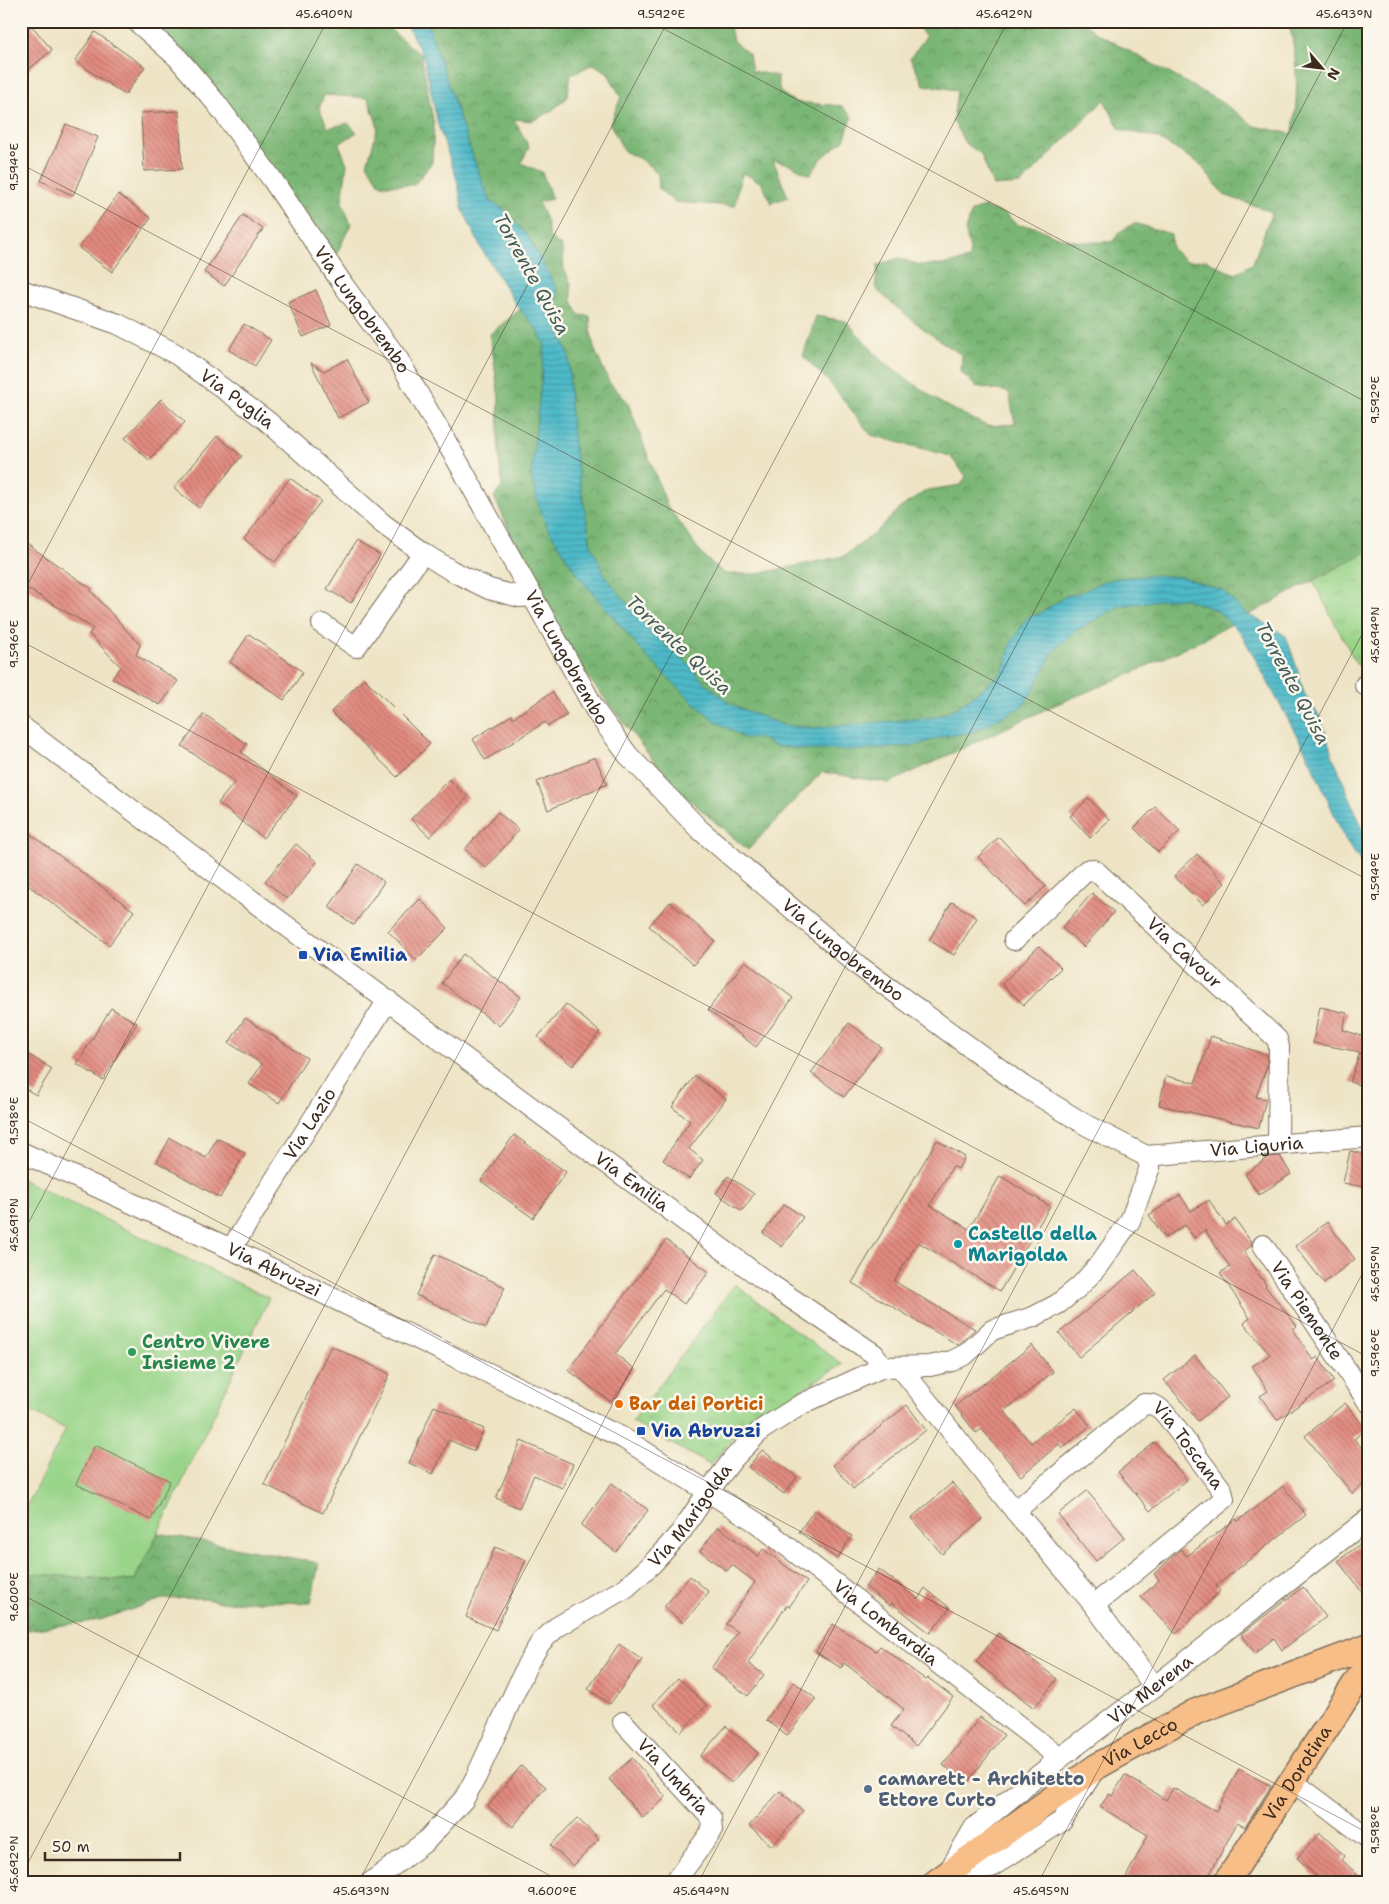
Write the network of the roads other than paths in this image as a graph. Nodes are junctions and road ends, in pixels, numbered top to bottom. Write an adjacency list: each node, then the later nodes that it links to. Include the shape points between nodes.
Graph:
1 (136, 21): 4 (street, Via Lungobrembo, via 177,57 217,104 398,359)
2 (21, 290): 3 (street, Via Puglia, via 118,324 176,354 266,420 370,513)
3 (423, 553): 4 (street, Via Puglia, via 489,589 520,597); 5 (street, via 356,647)
4 (533, 596): 12 (street, Via Lungobrembo, via 597,713 628,755 699,829 810,926 913,1007 1023,1086 1086,1125)
5 (322, 624)
6 (21, 726): 8 (street, Via Emilia)
7 (1014, 940): 10 (street, Via Cavour, via 1087,870 1098,872 1277,1039)
8 (388, 1000): 14 (street, Via Lazio); 15 (street, Via Emilia, via 767,1282)
9 (1368, 1136): 10 (street, Via Liguria)
10 (1278, 1143): 12 (street, Via Liguria)
11 (21, 1152): 14 (street, Via Abruzzi)
12 (1146, 1156): 15 (street, Via Marigolda, via 1150,1167 1130,1221 1080,1286 1058,1304 1033,1317 992,1330 966,1354 952,1361 930,1366)
13 (1262, 1245): 16 (street, Via Piemonte)
14 (231, 1249): 17 (street, Via Abruzzi, via 623,1438)
15 (891, 1367): 17 (street, Via Marigolda, via 802,1404 761,1430); 18 (street)
16 (1368, 1402)
17 (708, 1492): 25 (street, Via Lombardia, via 763,1528); 29 (street, Via Marigolda, via 681,1532 627,1587 557,1627 541,1642 464,1799 426,1841)
18 (1015, 1511): 20 (street); 20 (street, Via Toscana, via 1144,1404 1161,1408 1222,1490 1224,1499)
19 (1368, 1519): 23 (street, Via Merena)
20 (1094, 1605): 23 (street)
21 (1368, 1647): 28 (main road, Via Lecco, via 1195,1712 1096,1767)
22 (1368, 1664): 26 (main road, Via Dorotina)
23 (1154, 1687): 25 (street, Via Merena)
24 (623, 1722): 30 (street, Via Umbria, via 711,1818 712,1831)
25 (1060, 1758): 28 (street, Via Merena, via 974,1828)
26 (1292, 1781): 27 (street); 31 (main road, Via Dorotina)
27 (1368, 1838)
28 (941, 1880)
29 (370, 1883)
30 (674, 1883)
31 (1226, 1883)

